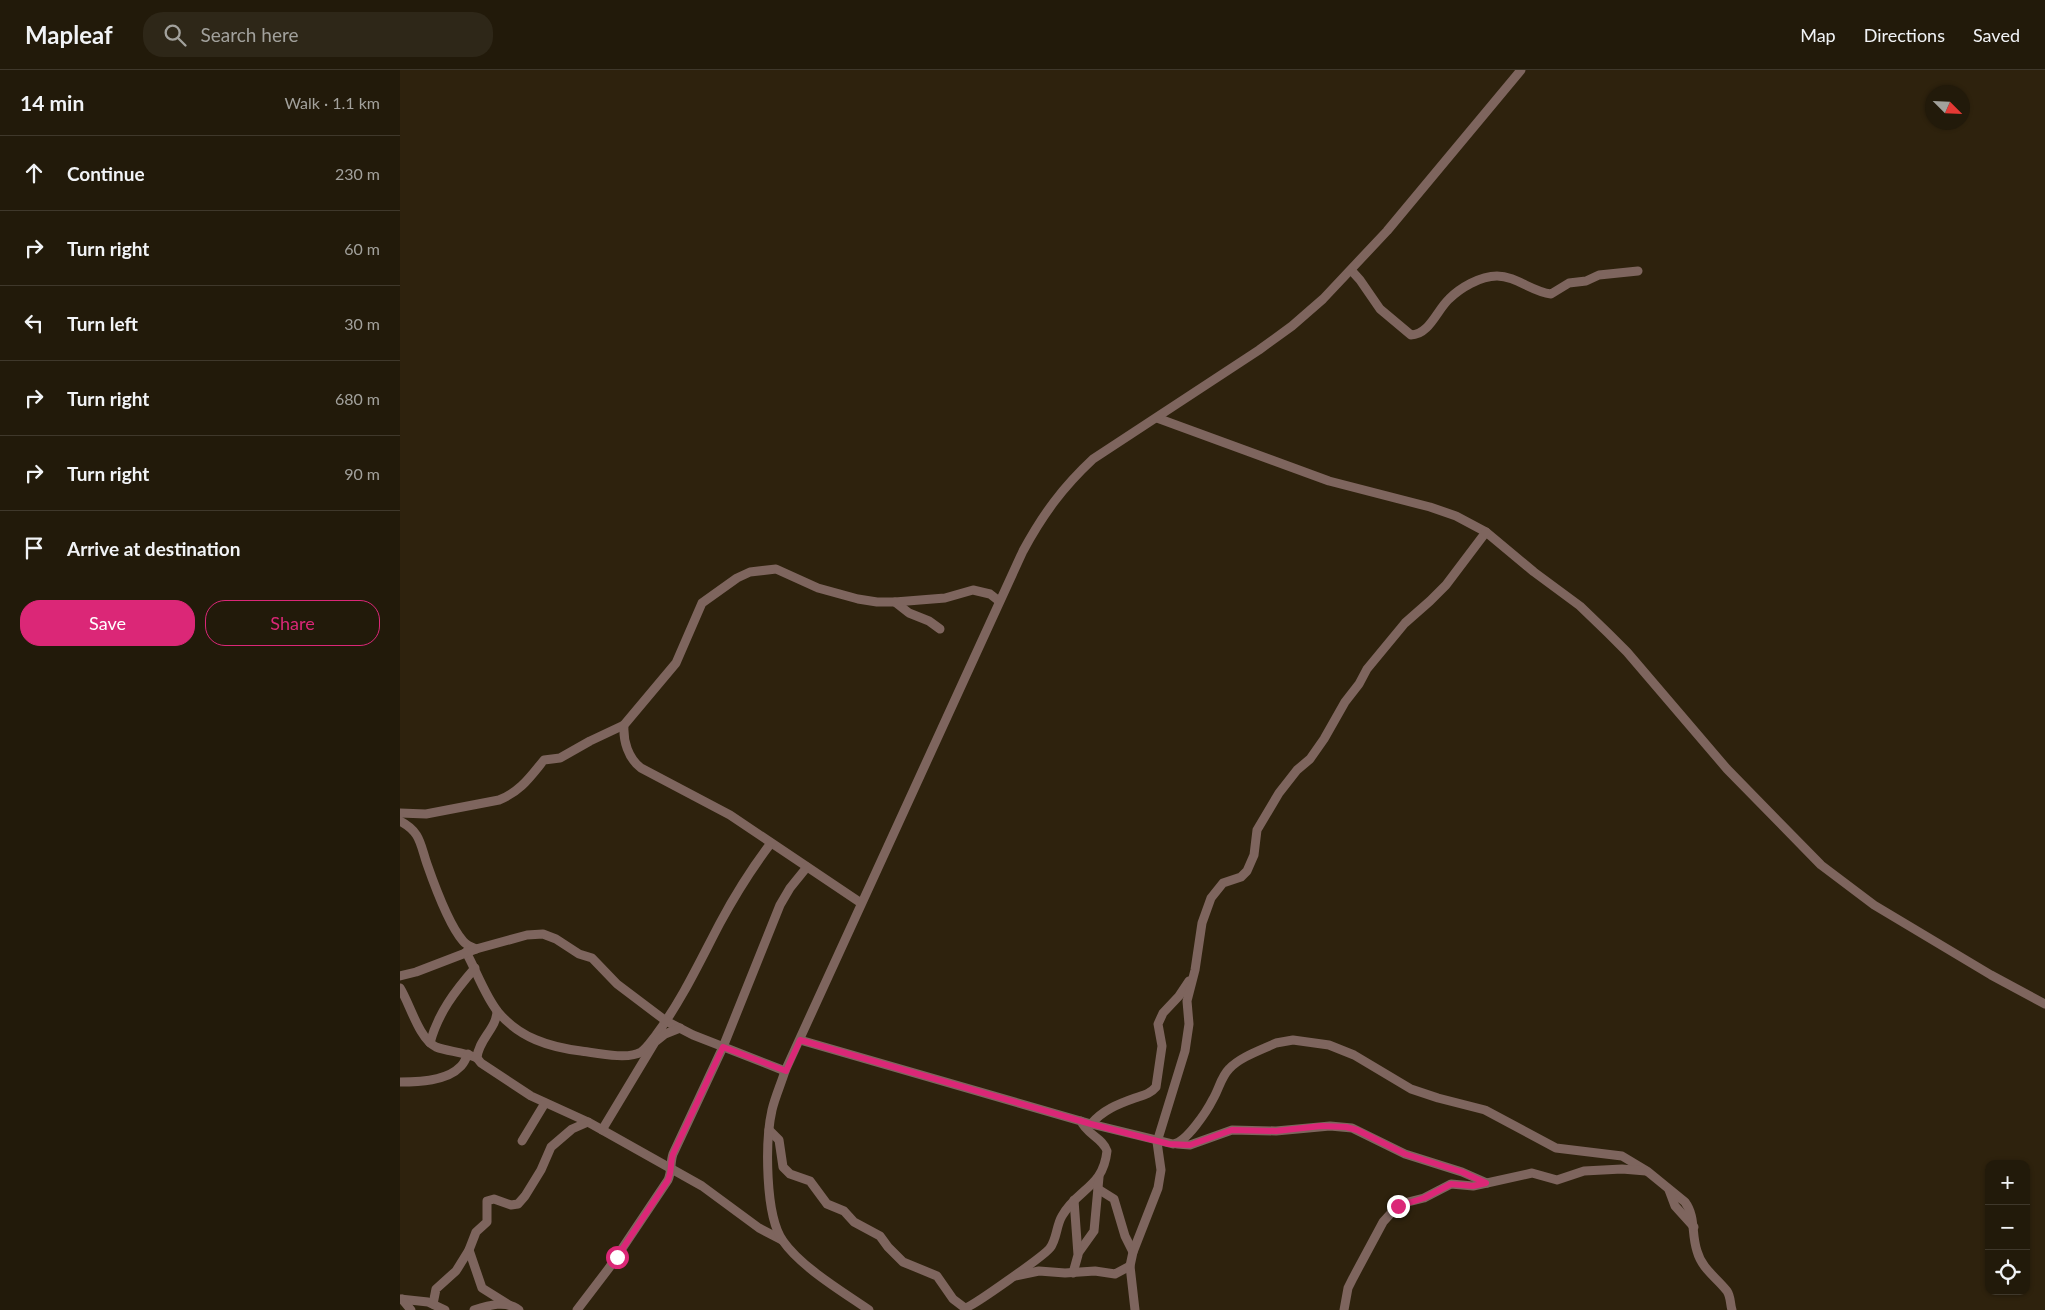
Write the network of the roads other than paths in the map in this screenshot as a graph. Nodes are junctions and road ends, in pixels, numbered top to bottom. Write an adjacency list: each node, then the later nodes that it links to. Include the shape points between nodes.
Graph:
1 (1521, 70): 2 (street)
2 (1352, 270): 3 (street, via 1380,309 1411,335 1427,328 1458,292 1488,277 1505,277 1551,294 1569,283 1586,281 1599,274); 4 (street, via 1292,326)
3 (1638, 271)
4 (1156, 418): 5 (street, via 1328,481 1430,507); 6 (street, via 1093,459 1060,493 1034,530)
5 (1486, 532): 18 (street, via 1446,585 1392,637 1344,702 1310,759 1279,793 1257,830 1254,855 1247,871 1223,883 1211,898 1202,923); 21 (street, via 1608,632 1727,769 1827,870 1874,905)
6 (999, 601): 7 (street, via 990,594 973,590 945,598); 14 (street)
7 (895, 602): 8 (street); 9 (street, via 843,595 818,588 776,569 750,572 702,603 676,663)
8 (940, 629)
9 (624, 725): 10 (street, via 560,758 544,760 527,782 508,797 426,814); 12 (street, via 625,742 636,764 719,808)
10 (400, 813)
11 (400, 820): 15 (street, via 421,841 448,914 463,941)
12 (771, 843): 13 (street); 23 (street, via 735,896)
13 (807, 868): 14 (street); 27 (street, via 780,905)
14 (861, 903): 25 (street)
15 (476, 949): 16 (street); 23 (street, via 526,935 548,935 579,954 596,960 609,977)
16 (466, 952): 17 (street); 19 (street)
17 (475, 968): 22 (street); 26 (street, via 450,998)
18 (1195, 970): 34 (street, via 1158,1024 1162,1046 1156,1087 1146,1096 1107,1109); 38 (street, via 1187,1001 1189,1024 1185,1051)
19 (400, 976)
20 (400, 988): 26 (street)
21 (2045, 1004)
22 (497, 1011): 23 (street, via 515,1029 541,1043 613,1055 642,1052); 28 (street, via 495,1021)
23 (666, 1021): 24 (street)
24 (680, 1028): 27 (street); 35 (street, via 654,1042)
25 (800, 1040): 29 (street); 32 (street)
26 (430, 1043): 28 (street)
27 (723, 1047): 29 (street); 40 (street, via 673,1154)
28 (472, 1056): 30 (street, via 449,1074); 31 (street, via 513,1086)
29 (786, 1071): 36 (street, via 772,1110)
30 (400, 1082)
31 (546, 1102): 33 (street); 37 (street)
32 (1081, 1121): 34 (street); 42 (street, via 1108,1151)
33 (588, 1122): 35 (street); 47 (street, via 572,1129 551,1146 541,1170 518,1204 487,1201 488,1219 476,1232)
34 (1091, 1124): 38 (street)
35 (602, 1130): 40 (street)
36 (769, 1130): 46 (street, via 770,1195); 52 (street, via 780,1140 783,1167 790,1174 810,1181 827,1204 844,1211 854,1222 880,1236 903,1262 937,1276 962,1306 975,1304)
37 (522, 1141)
38 (1157, 1142): 39 (street); 49 (street, via 1158,1188)
39 (1177, 1144): 41 (street, via 1203,1115 1232,1065 1276,1043 1293,1040 1340,1049 1411,1088 1485,1110 1556,1148 1622,1156); 43 (street, via 1190,1145 1232,1130 1346,1127 1405,1154)
40 (671, 1169): 46 (street); 60 (street, via 653,1203)
41 (1647, 1171): 43 (street, via 1584,1171 1557,1180 1532,1173); 64 (street, via 1690,1209 1700,1259 1727,1292)
42 (1099, 1177): 44 (street); 45 (street)
43 (1486, 1183): 63 (street, via 1473,1186 1451,1184 1424,1198 1404,1203 1393,1211 1383,1222 1350,1283)
44 (1098, 1189): 48 (street, via 1094,1232); 49 (street, via 1114,1199)
45 (1074, 1200): 48 (street); 52 (street, via 1057,1225 1050,1248)
46 (782, 1240): 61 (street, via 803,1261)
47 (469, 1250): 54 (street, via 456,1271 436,1289); 55 (street, via 482,1288)
48 (1078, 1252): 51 (street)
49 (1133, 1252): 50 (street)
50 (1130, 1266): 51 (street, via 1115,1274); 62 (street)
51 (1073, 1272): 52 (street, via 1039,1271)
52 (1012, 1277)
53 (401, 1299): 54 (street); 56 (street)
54 (433, 1304): 57 (street)
55 (509, 1305): 58 (street); 59 (street)
56 (411, 1310)
57 (445, 1310)
58 (474, 1310)
59 (519, 1310)
60 (577, 1310)
61 (869, 1310)
62 (1135, 1310)
63 (1344, 1310)
64 (1732, 1310)

